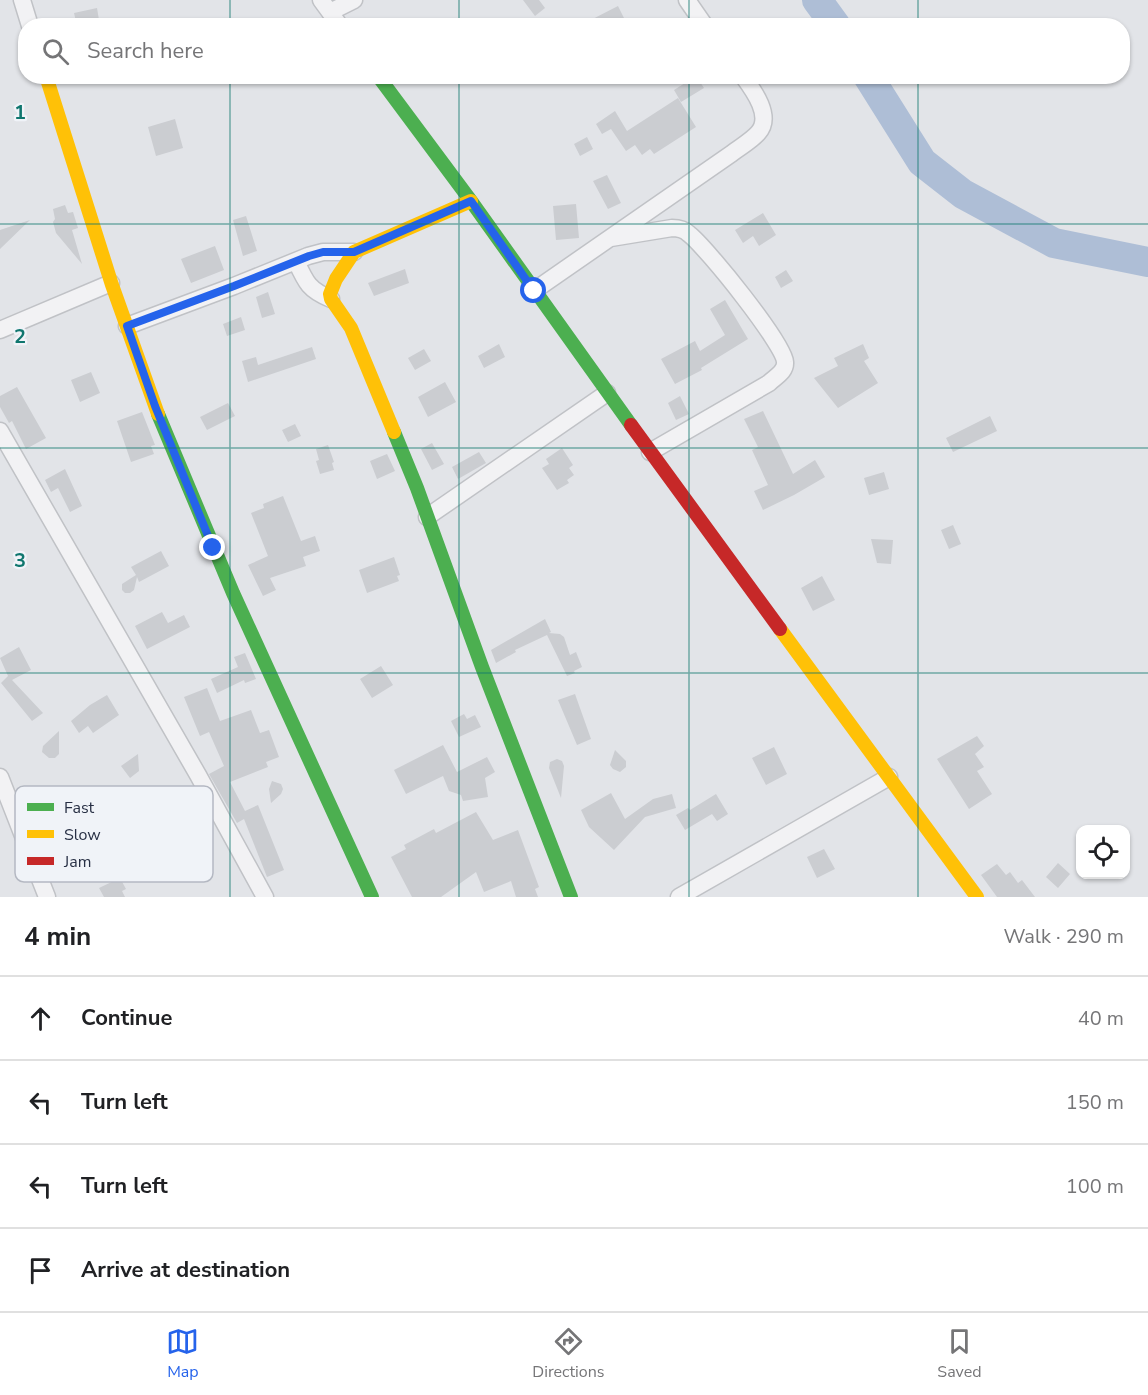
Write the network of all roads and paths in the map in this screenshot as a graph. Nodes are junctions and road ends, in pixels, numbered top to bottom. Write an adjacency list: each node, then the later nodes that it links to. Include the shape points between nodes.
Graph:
1 (22, 0): 5 (street)
2 (354, 0): 4 (street)
3 (687, 0): 6 (street)
4 (331, 13)
5 (28, 18)
6 (699, 18)
7 (49, 84): 14 (street)
8 (384, 84): 10 (street)
9 (748, 84): 11 (street, via 764,112 765,123 759,132)
10 (471, 201): 12 (street); 15 (street)
11 (611, 238): 15 (street); 21 (street, via 672,228 688,232 754,311 782,351 786,364 769,383)
12 (354, 252): 13 (street, via 323,252); 16 (street, via 336,279)
13 (296, 261): 16 (street, via 313,292); 17 (street)
14 (111, 283): 17 (street); 18 (street)
15 (534, 291): 19 (street)
16 (331, 299): 22 (street, via 351,328)
17 (127, 326): 31 (street, via 213,548)
18 (0, 330)
19 (607, 393): 21 (street); 22 (street)
20 (0, 431): 25 (street)
21 (650, 452): 24 (street)
22 (427, 517): 32 (street)
23 (0, 777): 27 (street)
24 (889, 777): 33 (street); 34 (street)
25 (204, 786)
26 (213, 803): 30 (street)
27 (15, 815)
28 (41, 882): 29 (street)
29 (47, 897)
30 (265, 897)
31 (372, 897)
32 (571, 897)
33 (679, 897)
34 (977, 897)

